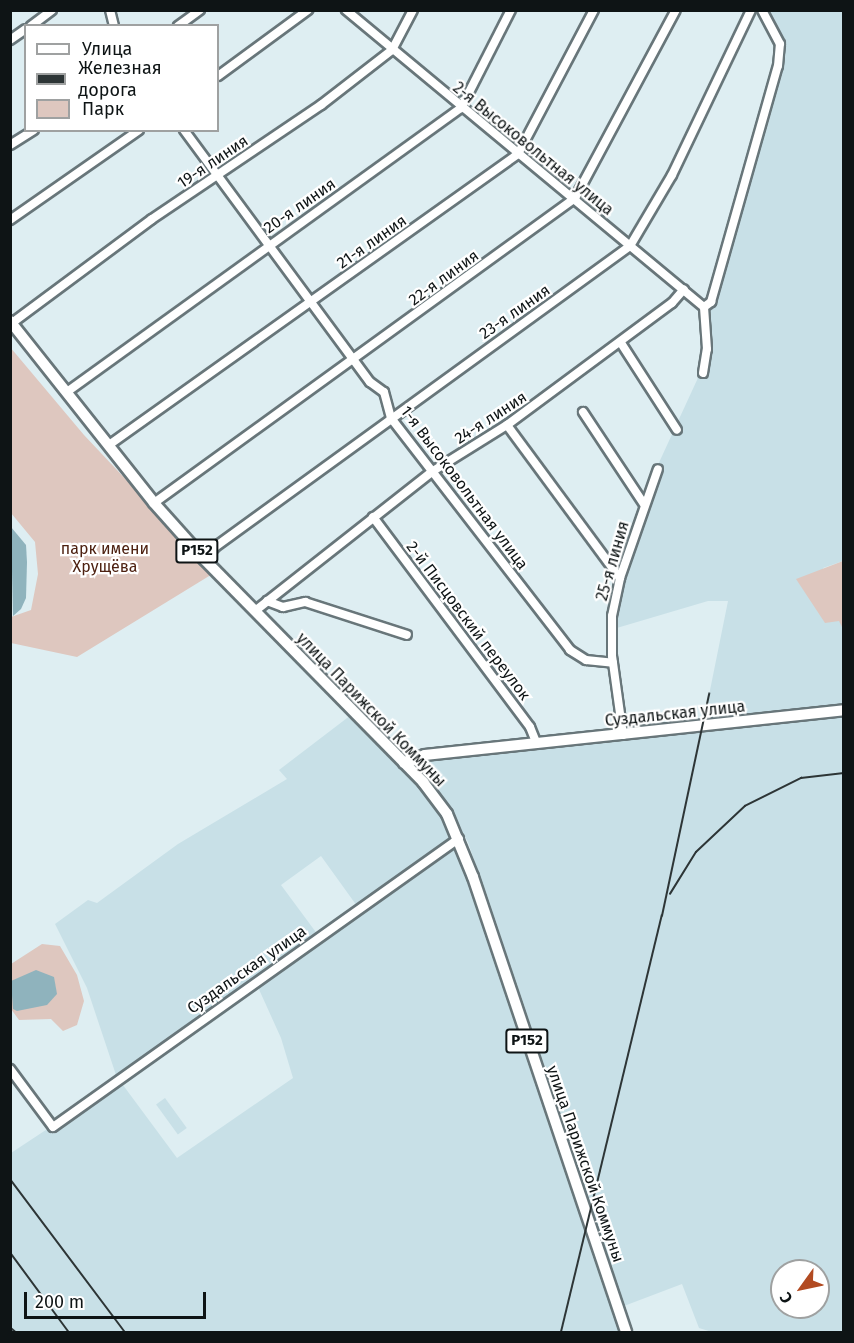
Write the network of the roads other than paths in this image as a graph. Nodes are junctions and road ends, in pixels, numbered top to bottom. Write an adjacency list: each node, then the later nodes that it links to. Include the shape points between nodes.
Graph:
1 (52, 10): 11 (street)
2 (200, 10): 12 (street)
3 (308, 10): 16 (street)
4 (346, 10): 15 (street, 2-я Высоковольтная улица)
5 (413, 10): 15 (street, 19-я линия)
6 (511, 10): 17 (street, 20-я линия)
7 (594, 10): 22 (street, 21-я линия)
8 (676, 10): 24 (street, 22-я линия)
9 (751, 10): 27 (street, 23-я линия, via 672,175)
10 (762, 10): 30 (street, via 780,44 778,66 711,302)
11 (34, 24)
12 (181, 24)
13 (24, 30): 14 (street)
14 (10, 40)
15 (392, 50): 17 (street, 2-я Высоковольтная улица); 23 (street, 19-я линия)
16 (219, 75)
17 (461, 108): 22 (street, 2-я Высоковольтная улица); 26 (street, 20-я линия)
18 (31, 132): 21 (street)
19 (135, 132): 25 (street)
20 (185, 132): 23 (street, 1-я Высоковольтная улица)
21 (10, 145)
22 (518, 154): 24 (street, 2-я Высоковольтная улица); 29 (street, 21-я линия)
23 (218, 176): 26 (street, 1-я Высоковольтная улица); 31 (street, 19-я линия)
24 (575, 198): 27 (street, 2-я Высоковольтная улица); 33 (street, 22-я линия)
25 (10, 220)
26 (270, 244): 29 (street, 1-я Высоковольтная улица); 35 (street, 20-я линия)
27 (630, 246): 28 (street, 2-я Высоковольтная улица); 37 (street, 23-я линия)
28 (684, 289): 30 (street, 2-я Высоковольтная улица); 32 (street, 24-я линия)
29 (312, 302): 33 (street, 1-я Высоковольтная улица); 40 (street, 21-я линия)
30 (704, 307): 34 (street, via 708,327)
31 (11, 322): 35 (main road, улица Парижской Коммуны / Р152)
32 (621, 343): 38 (street, 24-я линия); 39 (street)
33 (355, 358): 37 (street, 1-я Высоковольтная улица, via 370,382 384,392); 43 (street, 22-я линия)
34 (703, 373)
35 (67, 392): 40 (main road, улица Парижской Коммуны / Р152)
36 (582, 412): 44 (street)
37 (391, 418): 42 (street, 1-я Высоковольтная улица); 46 (street, 23-я линия)
38 (507, 425): 42 (street, 24-я линия); 47 (street)
39 (677, 430)
40 (109, 446): 43 (main road, улица Парижской Коммуны / Р152)
41 (658, 469): 44 (street, 25-я линия)
42 (433, 471): 45 (street, 24-я линия); 51 (street, 1-я Высоковольтная улица, via 570,650 586,660)
43 (154, 503): 46 (main road, улица Парижской Коммуны / Р152)
44 (644, 504): 47 (street, 25-я линия)
45 (373, 517): 48 (street, 24-я линия); 54 (street, 2-й Писцовский переулок, via 530,727)
46 (204, 559): 49 (main road, улица Парижской Коммуны / Р152)
47 (620, 578): 51 (street, 25-я линия, via 612,627)
48 (267, 601): 49 (street, 24-я линия); 50 (street, via 283,607 314,604)
49 (255, 612): 55 (main road, улица Парижской Коммуны / Р152)
50 (406, 635)
51 (613, 663): 53 (street, 25-я линия)
52 (843, 710): 53 (main road, Суздальская улица)
53 (623, 735): 54 (main road, Суздальская улица)
54 (537, 744): 55 (main road, Суздальская улица, via 425,755)
55 (404, 763): 56 (main road, улица Парижской Коммуны / Р152, via 435,796)
56 (459, 838): 57 (street, Суздальская улица, via 53,1127); 58 (main road, улица Парижской Коммуны / Р152)
57 (10, 1069)
58 (626, 1332)

